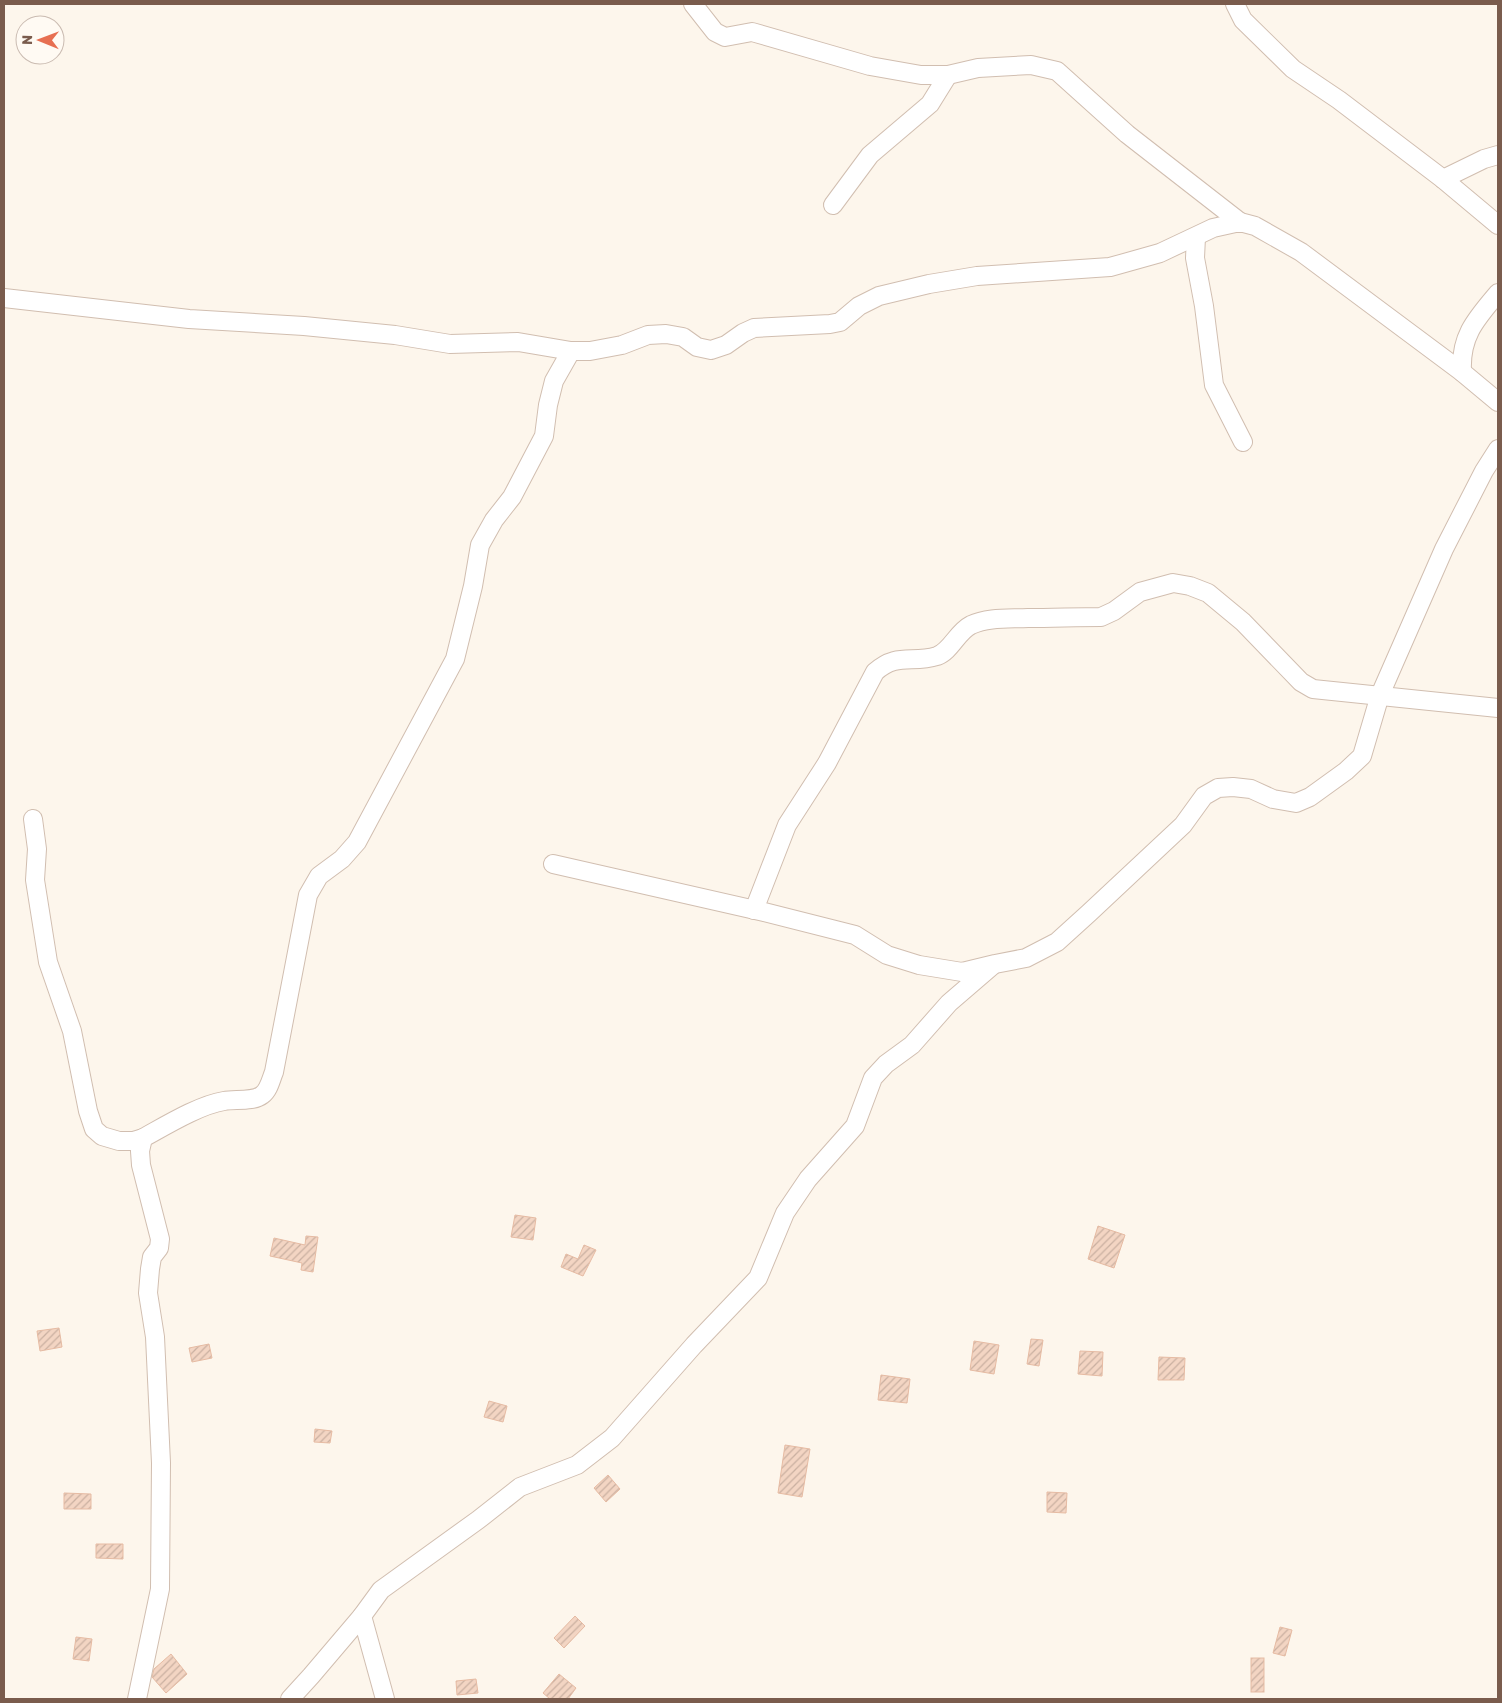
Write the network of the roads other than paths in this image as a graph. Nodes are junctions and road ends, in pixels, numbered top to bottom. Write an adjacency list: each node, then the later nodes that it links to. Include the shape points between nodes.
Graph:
1 (693, 4): 3 (street, via 715,32 725,37 752,32 870,66 921,75)
2 (1235, 4): 5 (street, via 1242,20 1293,69 1340,100)
3 (948, 75): 6 (street, via 930,104 870,155); 7 (street, via 978,68 1031,65 1057,71 1127,134)
4 (1498, 155): 5 (street)
5 (1443, 179): 8 (street)
6 (833, 205)
7 (1240, 222): 9 (street, via 1213,228); 13 (street, via 1256,226 1302,252)
8 (1498, 225)
9 (1196, 237): 12 (street, via 1160,253 1110,266 977,276 929,284 879,296 859,306 840,322 754,328 711,350 697,348 683,337 666,334 648,335 622,345 590,351); 15 (street, via 1195,258 1214,386)
10 (1498, 292): 13 (street, via 1471,328 1463,346)
11 (4, 298): 12 (street, via 189,319 394,335 450,344 518,342)
12 (571, 351): 23 (street, via 554,381 544,436 512,498 480,545 474,586 455,659 357,842 342,859 319,876 308,895 274,1072 267,1090 254,1099 211,1104)
13 (1462, 372): 14 (street)
14 (1498, 402)
15 (1243, 442)
16 (1498, 450): 17 (street, via 1444,549)
17 (1380, 695): 18 (street); 21 (street, via 1328,692 1307,686 1243,622 1208,593 1173,583 1140,592 1101,617 997,619 968,626 940,655 927,659 896,660 875,672 827,763 787,825); 22 (street, via 1362,756 1310,797 1296,803 1273,800 1251,789 1218,788 1204,796 1183,825 1057,942 1026,958)
18 (1498, 708)
19 (33, 819): 23 (street, via 37,849 35,880 48,962 72,1031 94,1129 102,1136 119,1141)
20 (553, 864): 21 (street)
21 (754, 910): 22 (street, via 855,935 887,955 919,965 962,972)
22 (995, 964): 24 (street, via 949,1003 912,1045 873,1078 855,1126 808,1179 786,1214 758,1278 612,1438 577,1465 520,1487 381,1590)
23 (143, 1138): 25 (street, via 141,1165 160,1239 159,1248 152,1257 148,1292 155,1337 161,1463 160,1589)
24 (362, 1616): 26 (street); 27 (street)
25 (137, 1699)
26 (290, 1699)
27 (385, 1699)

